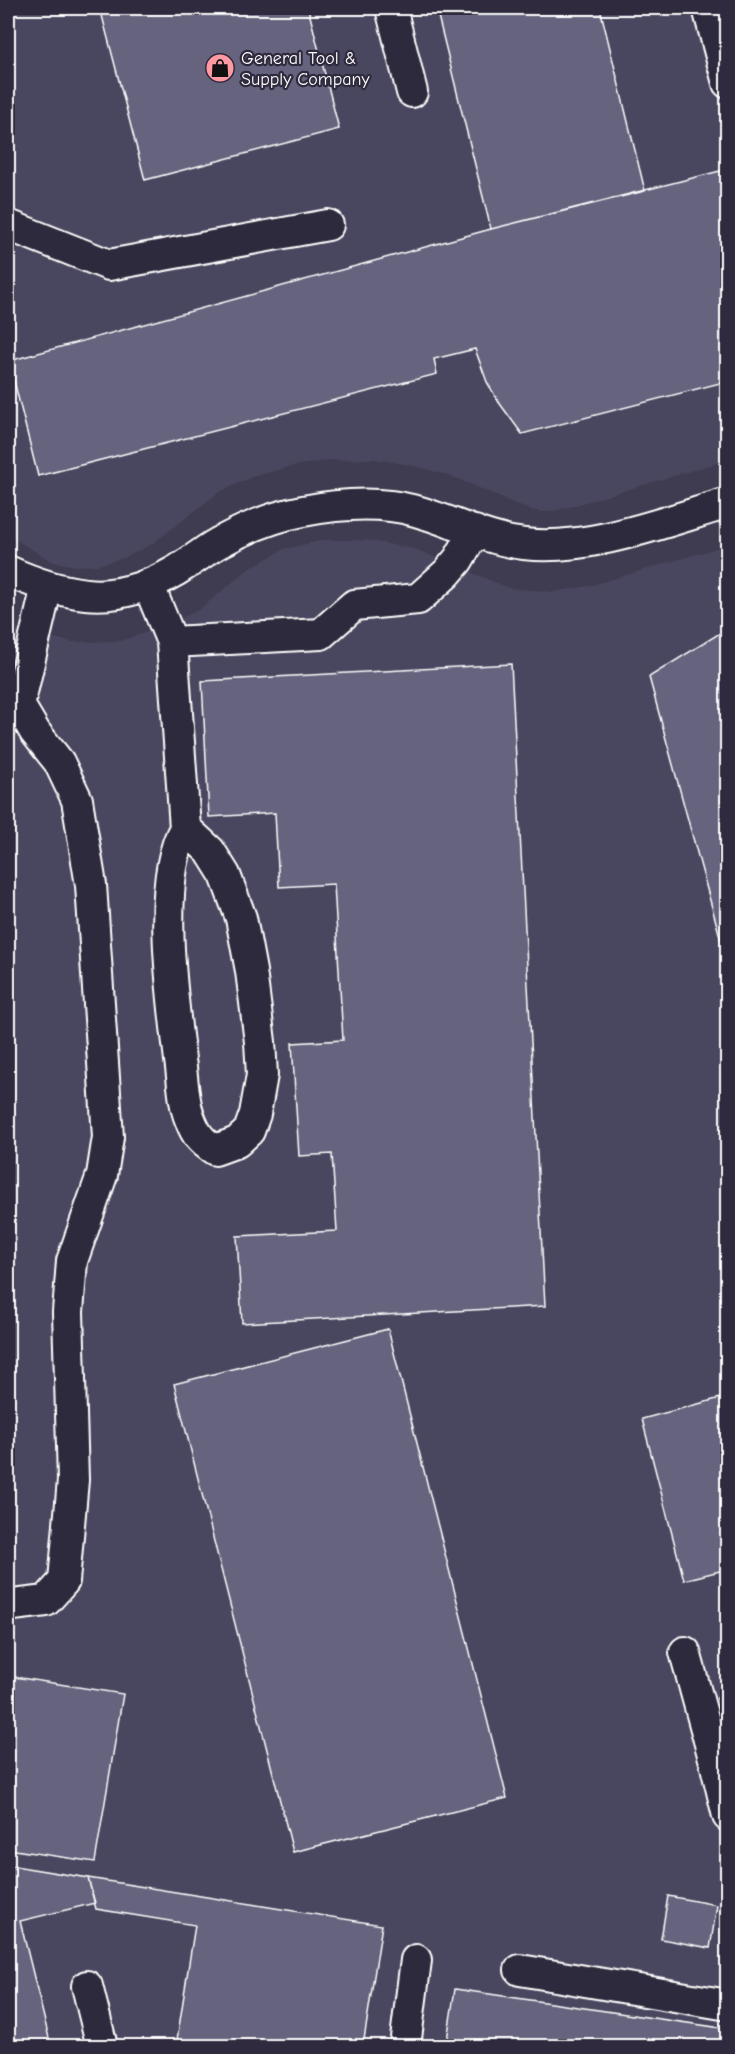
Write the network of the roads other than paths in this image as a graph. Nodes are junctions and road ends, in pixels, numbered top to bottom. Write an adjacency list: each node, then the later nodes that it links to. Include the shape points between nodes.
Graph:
1 (391, 8): 4 (street)
2 (708, 8): 3 (street)
3 (728, 83)
4 (412, 92)
5 (8, 225): 6 (street, via 109,266)
6 (328, 225)
7 (728, 503): 8 (street, via 573,544 508,542)
8 (475, 531): 10 (street, via 415,510 380,505 302,512 221,541); 12 (street, via 447,573 418,598 354,605 321,634)
9 (8, 571): 11 (street)
10 (148, 584): 11 (street, via 127,591 87,594); 12 (street)
11 (47, 586): 14 (street, via 19,705 59,762 77,800 91,885 108,1137 102,1175 72,1261 68,1312 73,1480 64,1581 46,1601)
12 (172, 642): 13 (street)
13 (185, 828): 13 (street, via 210,851 225,875 241,918 260,1042 262,1076 249,1131 237,1142 215,1150 201,1141 189,1118 174,1004 169,890 174,852)
14 (8, 1603)
15 (685, 1652): 16 (street)
16 (728, 1816)
17 (416, 1960): 22 (street)
18 (520, 1970): 20 (street)
19 (87, 1986): 21 (street)
20 (728, 2005)
21 (102, 2046)
22 (405, 2046)

